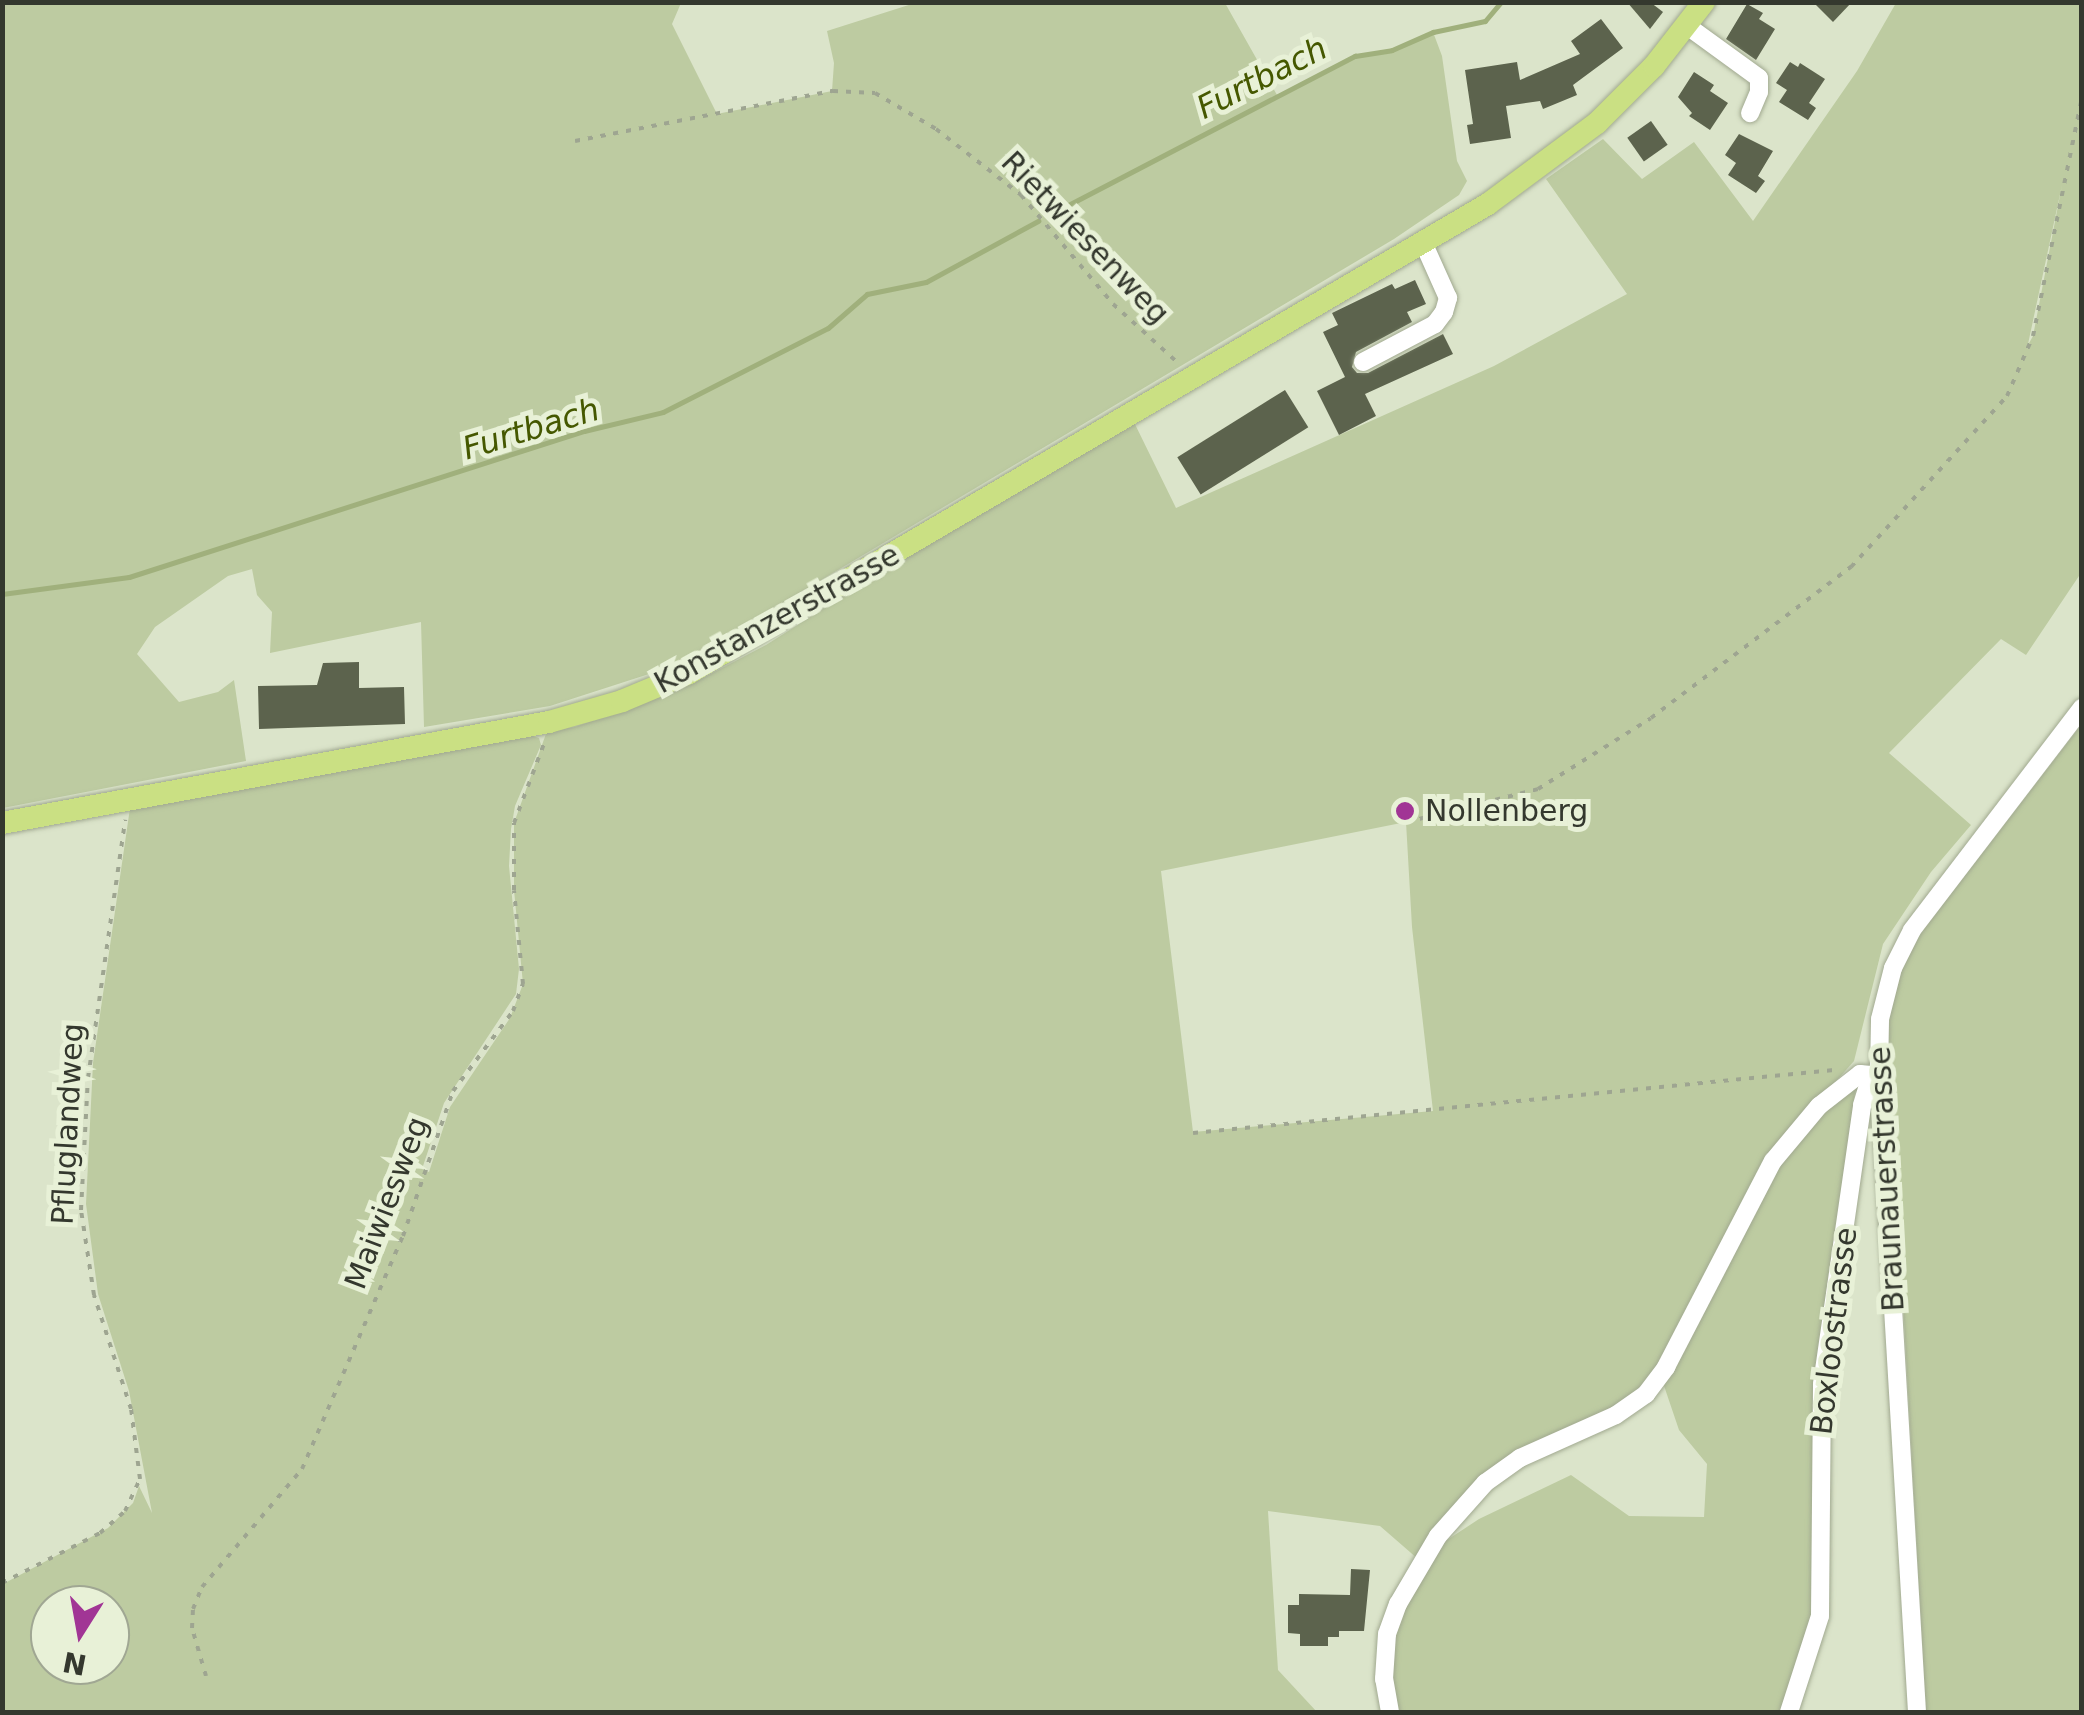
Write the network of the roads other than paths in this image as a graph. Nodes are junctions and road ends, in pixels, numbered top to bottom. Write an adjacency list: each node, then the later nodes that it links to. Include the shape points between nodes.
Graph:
1 (1704, 2): 2 (main road, Konstanzerstrasse)
2 (1686, 25): 3 (street, via 1759,78); 4 (main road, Konstanzerstrasse, via 1628,94 1566,150)
3 (1750, 112)
4 (1422, 242): 5 (street, via 1448,298 1444,312 1435,324); 7 (main road, Konstanzerstrasse, via 710,663 622,701 549,722)
5 (1364, 362)
6 (2082, 708): 8 (street, Braunauerstrasse, via 1903,946 1884,1000)
7 (2, 823)
8 (1875, 1074): 9 (street, via 1860,1074 1819,1106 1773,1162 1646,1394 1616,1415 1520,1458 1476,1492 1438,1536 1387,1634); 10 (street, Boxloostrasse, via 1862,1105 1820,1398 1822,1599); 11 (street, Braunauerstrasse)
9 (1390, 1712)
10 (1789, 1712)
11 (1916, 1712)

